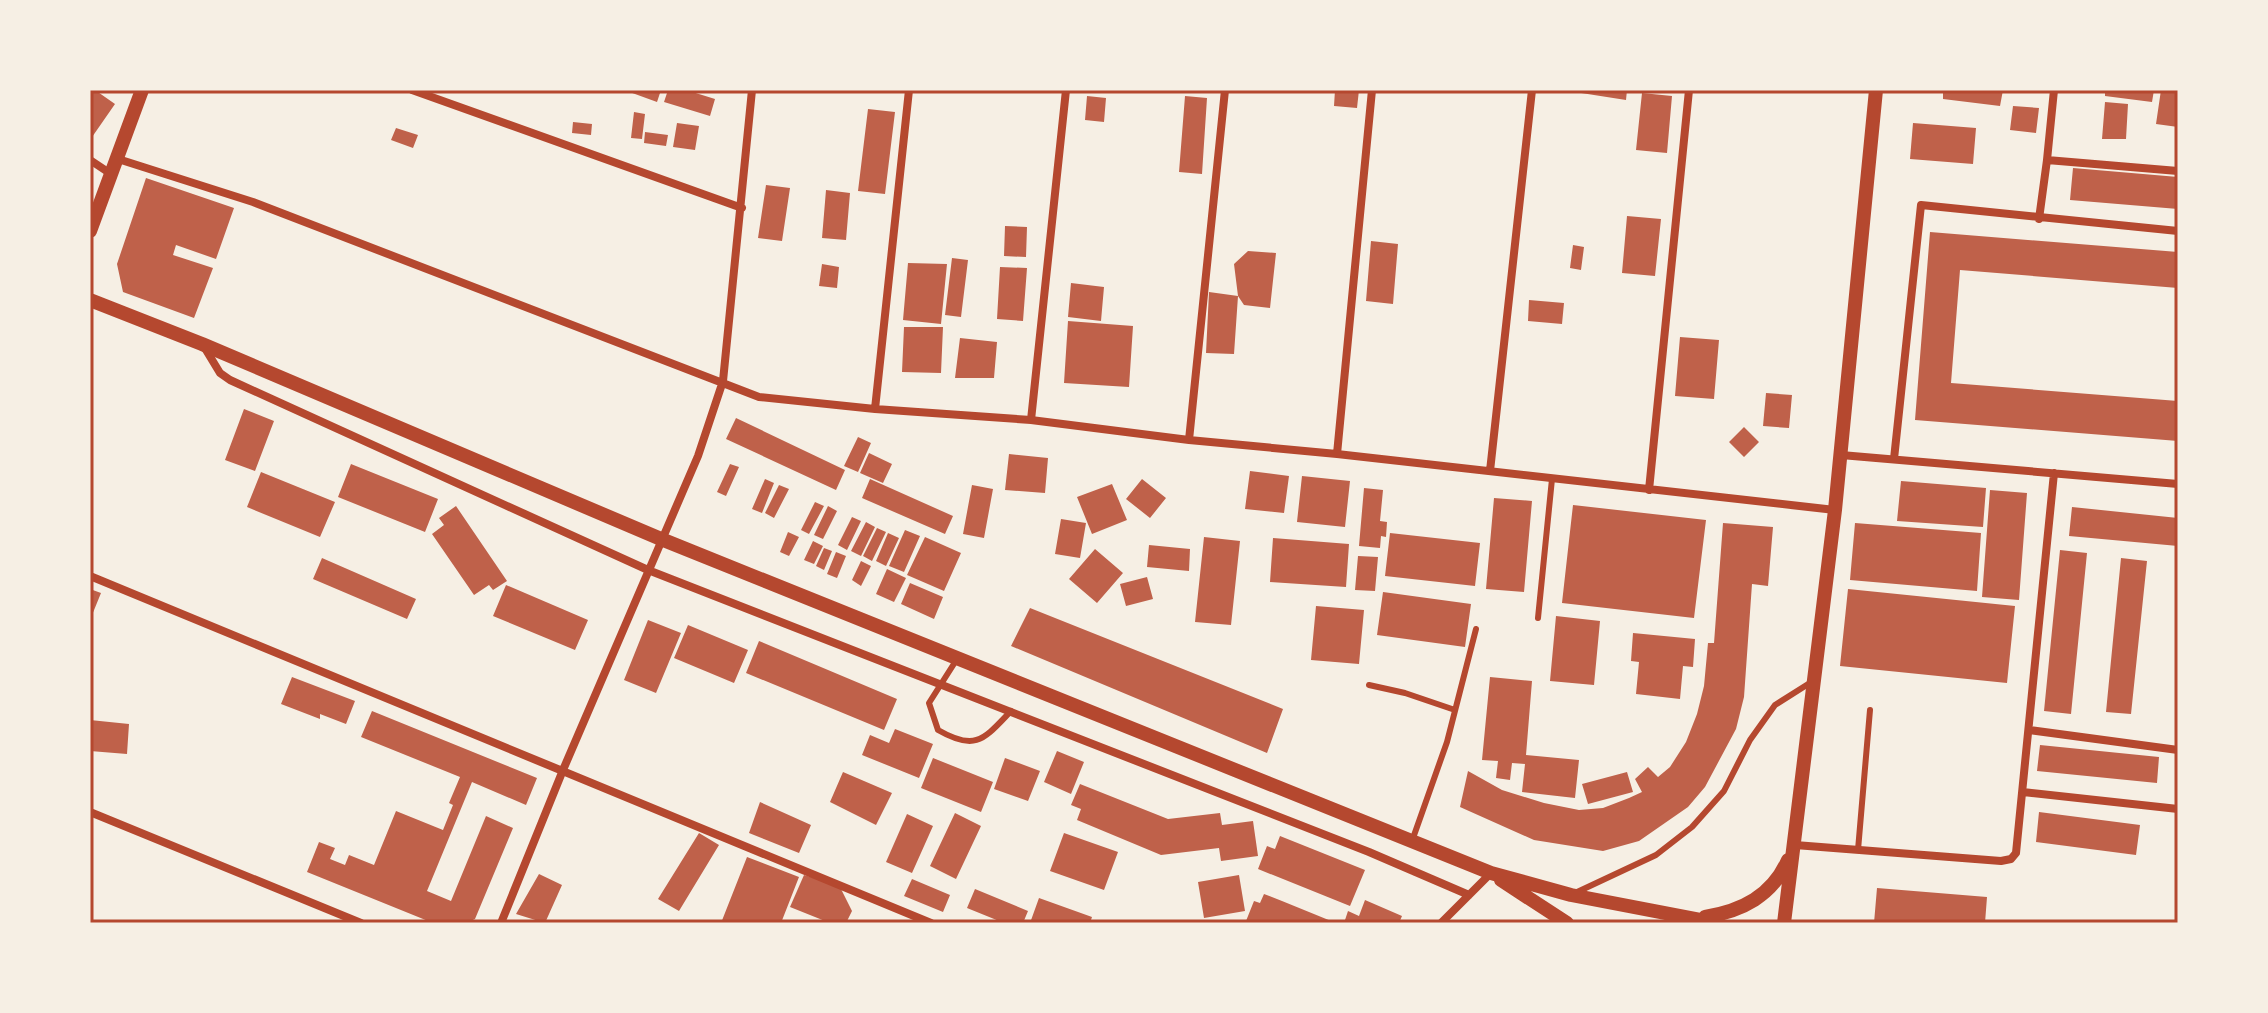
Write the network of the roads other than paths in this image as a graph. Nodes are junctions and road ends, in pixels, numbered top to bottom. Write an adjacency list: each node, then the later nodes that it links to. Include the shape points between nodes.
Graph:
1 (142, 90): 12 (street)
2 (412, 90): 17 (street)
3 (752, 90): 17 (street)
4 (909, 90): 24 (street)
5 (1066, 90): 25 (street)
6 (1225, 90): 26 (street)
7 (1372, 90): 27 (street)
8 (1532, 90): 30 (street)
9 (1689, 90): 34 (street)
10 (1876, 90): 28 (street)
11 (2054, 90): 14 (street)
12 (118, 159): 16 (street); 23 (street, via 253,202)
13 (90, 160): 16 (street)
14 (2047, 160): 15 (street); 18 (street)
15 (2178, 171)
16 (111, 174): 19 (street)
17 (742, 208): 23 (street)
18 (2039, 219): 20 (street); 29 (street, via 1921,205)
19 (90, 231)
20 (2178, 231)
21 (90, 300): 22 (street)
22 (202, 344): 36 (street); 37 (street, via 230,380)
23 (723, 381): 24 (street, via 759,397); 36 (street, via 698,456)
24 (875, 409): 25 (street)
25 (1031, 420): 26 (street)
26 (1189, 440): 27 (street)
27 (1337, 454): 30 (street)
28 (1841, 455): 29 (street); 35 (street)
29 (1894, 459): 31 (street)
30 (1490, 471): 32 (street)
31 (2054, 473): 33 (street); 48 (street)
32 (1552, 479): 34 (street); 39 (lane)
33 (2178, 484)
34 (1649, 490): 35 (street)
35 (1835, 510): 42 (street)
36 (661, 539): 37 (street); 41 (street)
37 (648, 570): 43 (street); 50 (street)
38 (90, 576): 50 (street)
39 (1538, 618)
40 (1476, 629): 45 (lane)
41 (958, 657): 43 (lane); 54 (street)
42 (1815, 680): 55 (street); 59 (lane, via 1775,705 1724,791 1692,827 1656,855)
43 (941, 684): 47 (street); 47 (lane, via 929,703 932,718 938,730 956,741 984,739)
44 (1369, 685): 45 (lane)
45 (1455, 710): 54 (lane)
46 (1870, 710): 56 (lane)
47 (1011, 711): 58 (street)
48 (2029, 730): 49 (street); 51 (street)
49 (2178, 750)
50 (563, 770): 63 (street); 64 (street)
51 (2023, 792): 52 (street); 56 (street, via 2011,859)
52 (2178, 809)
53 (90, 812): 62 (street)
54 (1412, 841): 57 (street)
55 (1795, 845): 56 (street); 60 (street, via 1783,873 1751,903); 67 (street)
56 (1858, 850)
57 (1491, 873): 58 (street); 59 (street); 65 (street)
58 (1469, 895): 61 (street)
59 (1571, 895): 60 (street)
60 (1694, 919): 66 (street)
61 (1446, 922)
62 (361, 923)
63 (501, 923)
64 (931, 923)
65 (1567, 923)
66 (1717, 923)
67 (1784, 923)

